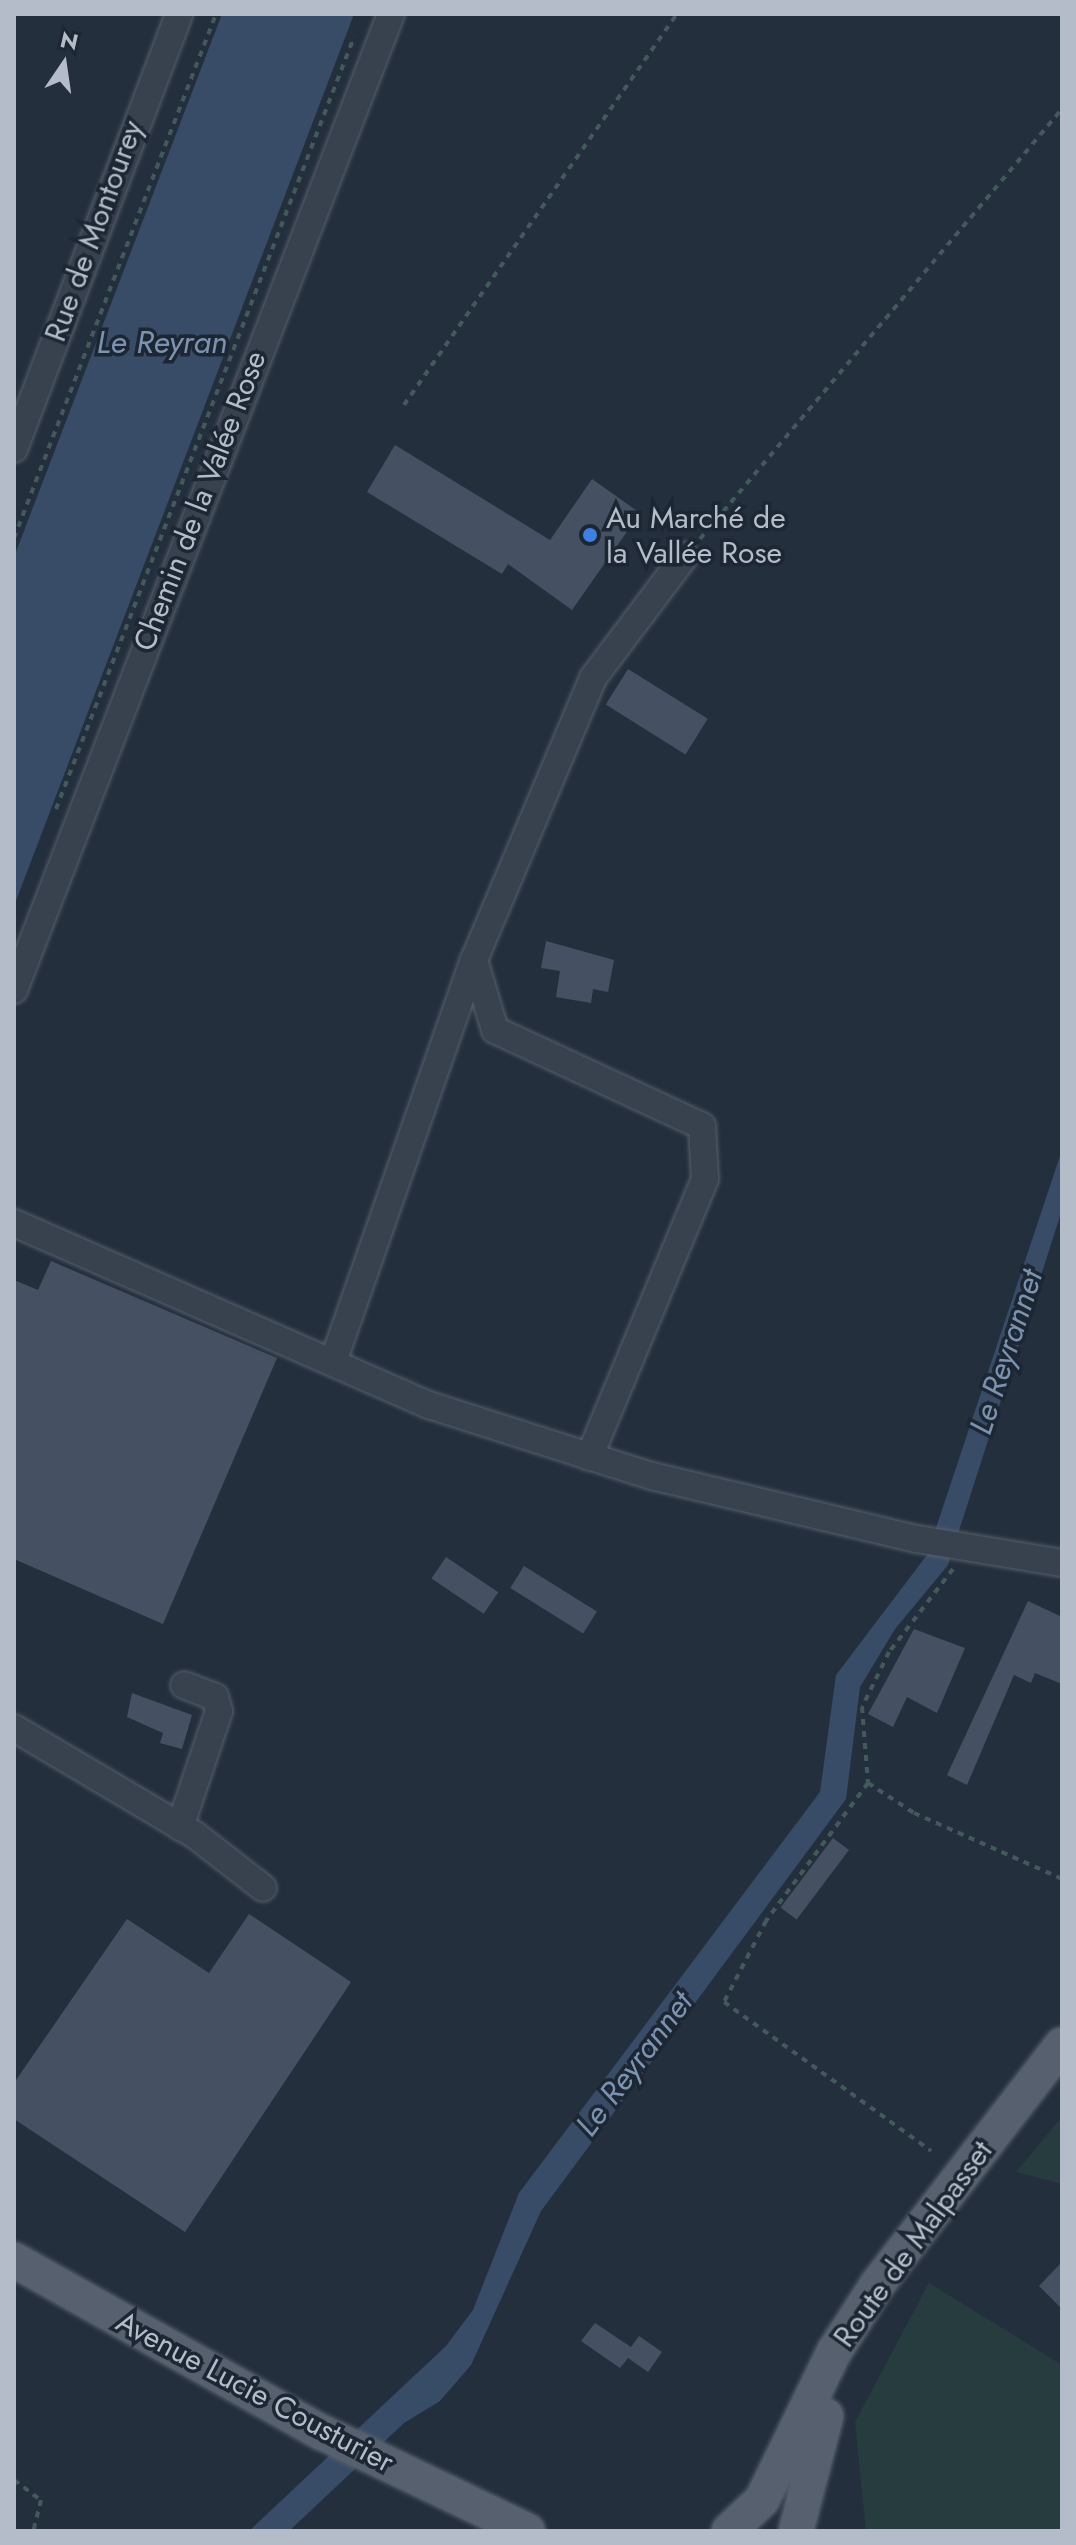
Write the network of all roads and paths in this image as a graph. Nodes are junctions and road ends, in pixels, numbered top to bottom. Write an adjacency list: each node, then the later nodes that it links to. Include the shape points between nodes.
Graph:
1 (179, 14): 8 (street, Rue de Montourey)
2 (216, 14): 9 (path)
3 (391, 14): 13 (street, Chemin de la Valée Rose)
4 (677, 14): 7 (path)
5 (358, 28): 11 (path)
6 (1062, 109): 10 (path)
7 (404, 405)
8 (14, 449)
9 (14, 538)
10 (685, 556): 12 (street, via 593,678)
11 (53, 816)
12 (474, 960): 15 (street); 16 (street, via 495,1030 702,1126 705,1179)
13 (14, 990)
14 (14, 1223): 15 (street)
15 (333, 1362): 16 (street, via 429,1405)
16 (589, 1457): 17 (street)
17 (969, 1548): 18 (street); 21 (path, via 889,1652 862,1707)
18 (1062, 1563)
19 (184, 1685): 22 (street, via 215,1697 219,1711)
20 (14, 1728): 22 (street)
21 (868, 1783): 23 (path, via 914,1813); 27 (path, via 766,1921 724,2002)
22 (180, 1827): 24 (street)
23 (1062, 1879)
24 (263, 1888)
25 (1062, 2045): 28 (main road, Route de Malpasset)
26 (1062, 2079): 28 (main road, Route de Malpasset)
27 (931, 2151)
28 (968, 2182): 33 (main road, Route de Malpasset, via 834,2352 762,2500); 34 (main road, Route de Malpasset, via 853,2356 829,2408)
29 (14, 2260): 31 (main road, Avenue Lucie Cousturier, via 321,2432)
30 (14, 2480): 32 (path, via 41,2500)
31 (512, 2528)
32 (33, 2531)
33 (729, 2531)
34 (796, 2531)

